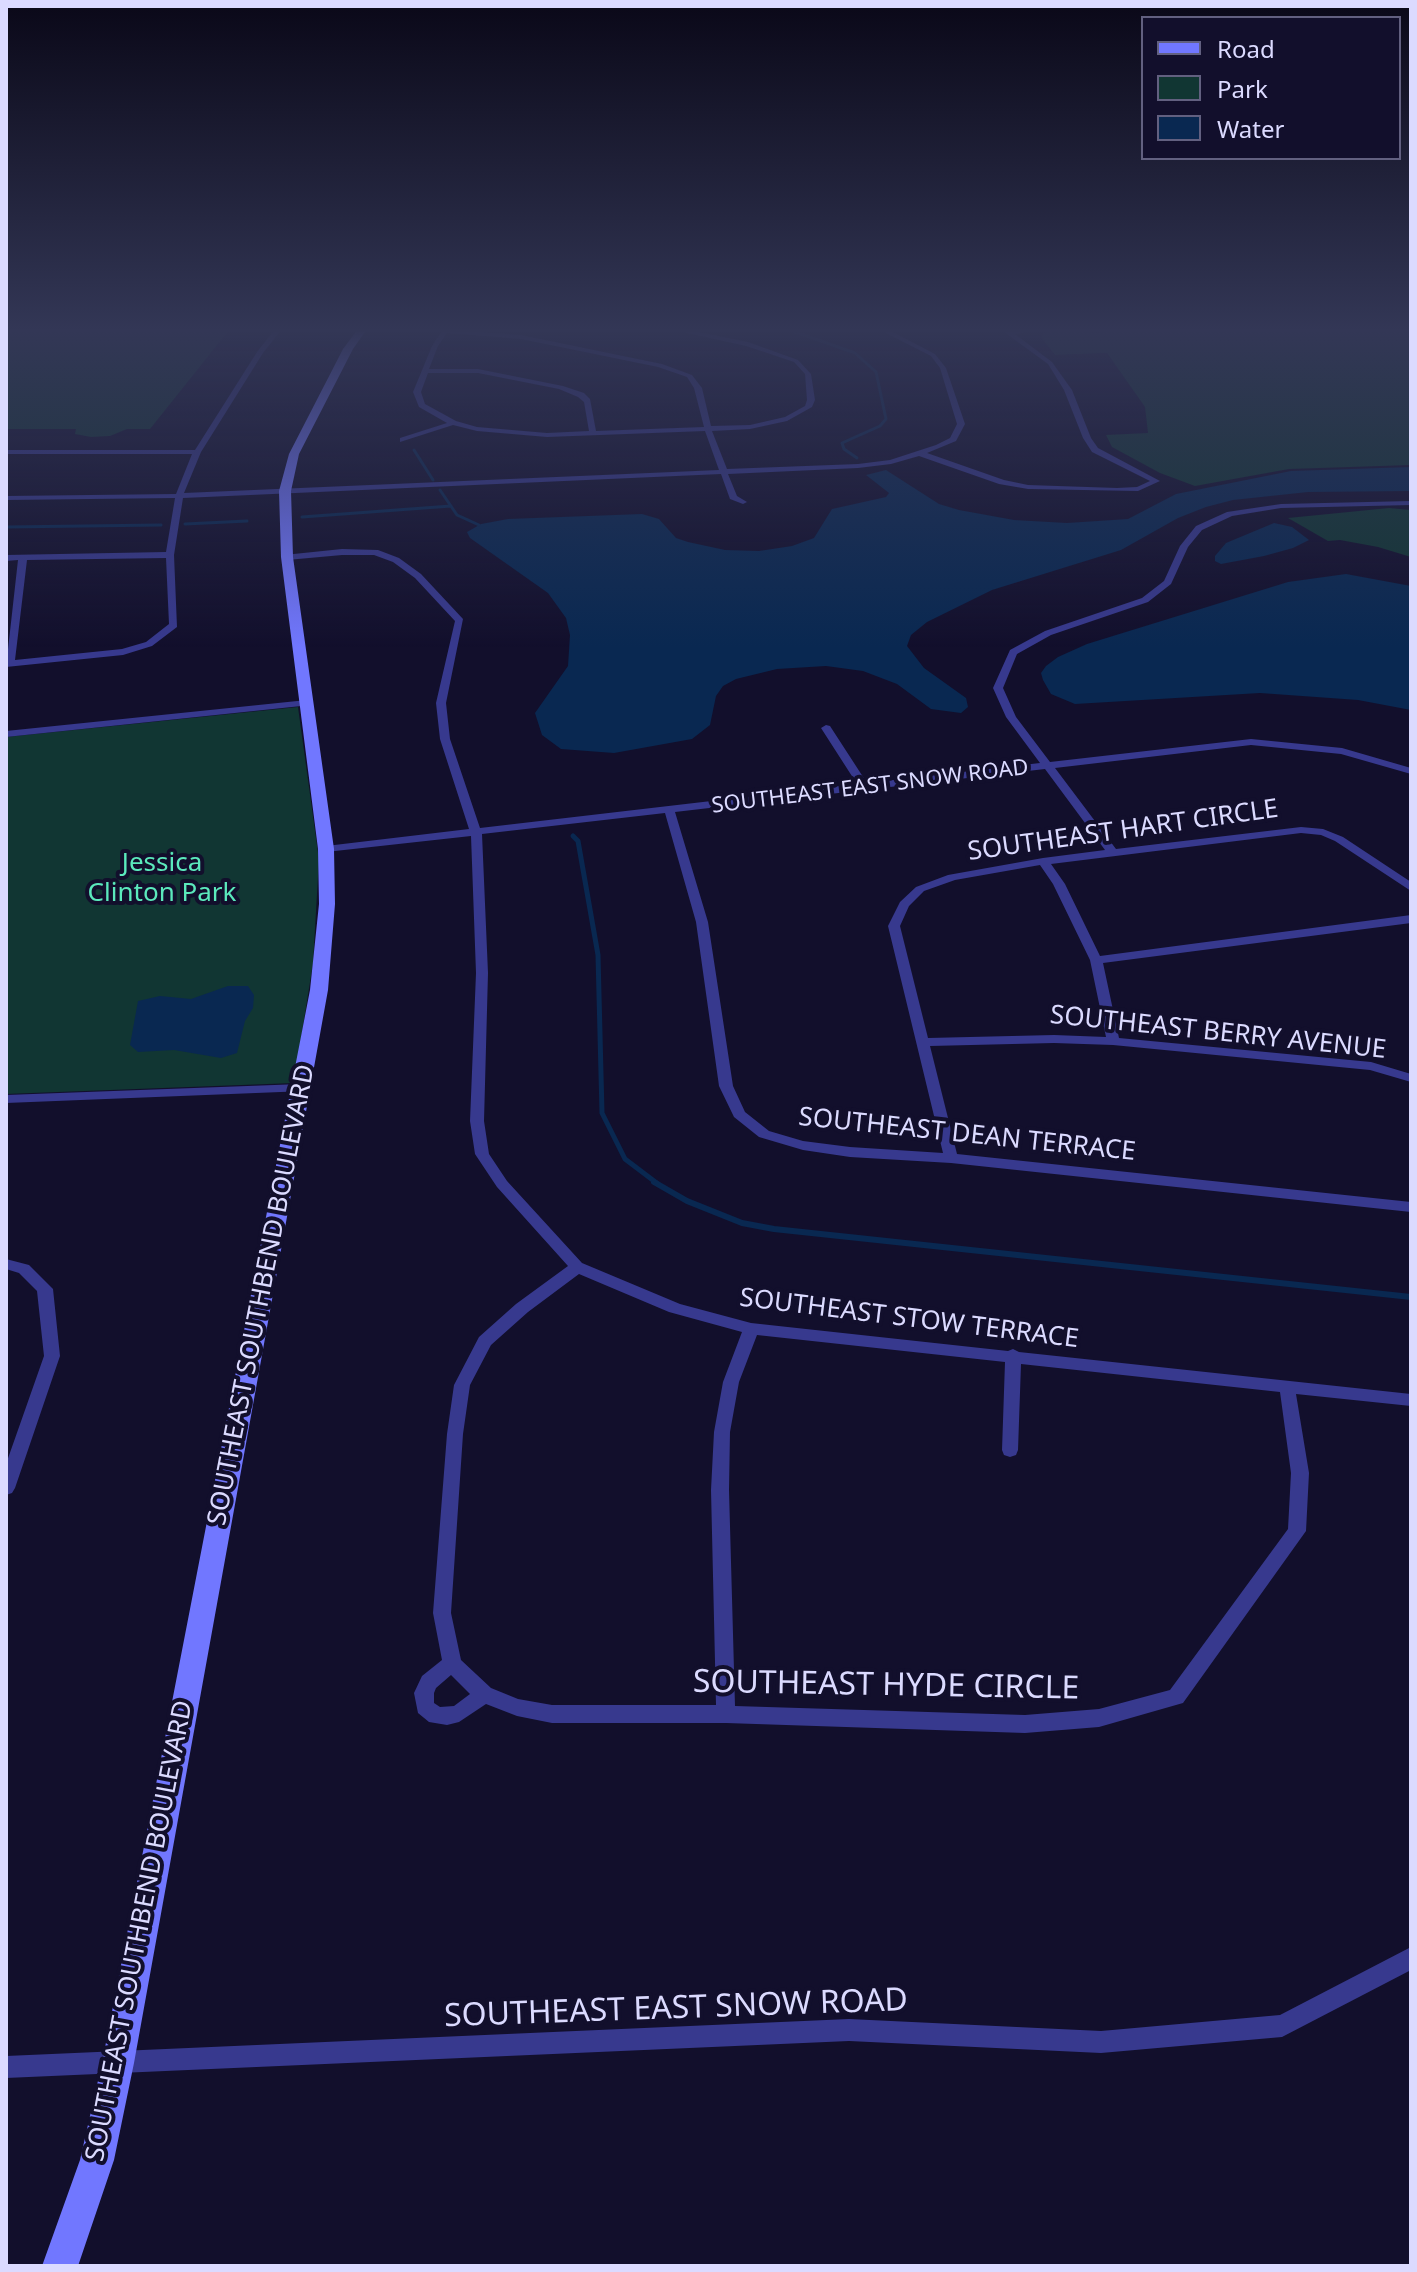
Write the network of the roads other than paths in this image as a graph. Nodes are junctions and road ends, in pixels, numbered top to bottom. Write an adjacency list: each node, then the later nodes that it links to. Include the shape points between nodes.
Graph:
1 (208, 435): 9 (street)
2 (304, 435): 12 (street, SOUTHEAST SOUTHBEND BOULEVARD)
3 (418, 435): 7 (street)
4 (710, 435): 11 (street)
5 (955, 435): 10 (street)
6 (1086, 435): 10 (street, via 1095,450 1156,481 1117,490 1015,485)
7 (403, 440)
8 (6, 452): 9 (street)
9 (197, 452): 13 (street)
10 (922, 454): 11 (street, via 858,466)
11 (724, 472): 12 (street); 15 (street, via 733,497)
12 (285, 491): 13 (street); 18 (street, SOUTHEAST SOUTHBEND BOULEVARD)
13 (179, 496): 14 (street); 17 (street)
14 (6, 498)
15 (743, 502)
16 (1411, 503): 25 (street, via 1281,506 1230,514 1199,528 1184,546 1168,582 1145,600 1048,633 1013,652 998,688 1011,717)
17 (170, 555): 20 (street); 21 (street, via 174,625 164,635 123,652)
18 (287, 557): 22 (street, SOUTHEAST SOUTHBEND BOULEVARD); 29 (street, SOUTHEAST STOW TERRACE, via 342,552 386,556 418,576 460,621 441,703 445,739)
19 (6, 558): 20 (street)
20 (23, 558): 21 (street)
21 (8, 664)
22 (307, 703): 24 (street); 30 (street, SOUTHEAST SOUTHBEND BOULEVARD)
23 (826, 728): 27 (street)
24 (6, 734)
25 (1047, 765): 26 (street, SOUTHEAST EAST SNOW ROAD, via 1251,742 1342,751); 27 (street, SOUTHEAST EAST SNOW ROAD); 31 (street)
26 (1411, 771)
27 (865, 788): 28 (street, SOUTHEAST EAST SNOW ROAD)
28 (670, 812): 29 (street, SOUTHEAST EAST SNOW ROAD); 41 (street, SOUTHEAST DEAN TERRACE, via 702,922 726,1086 739,1114 764,1134 803,1145)
29 (476, 833): 30 (street, SOUTHEAST EAST SNOW ROAD); 44 (street, SOUTHEAST STOW TERRACE, via 482,973 477,1121 482,1154)
30 (326, 849): 39 (street, SOUTHEAST SOUTHBEND BOULEVARD, via 319,990)
31 (1112, 851): 32 (street, SOUTHEAST HART CIRCLE); 33 (street, SOUTHEAST HART CIRCLE, via 1323,832)
32 (1043, 861): 35 (street); 37 (street, SOUTHEAST HART CIRCLE, via 952,877 920,889 904,905 894,926)
33 (1411, 887)
34 (1411, 919): 35 (street)
35 (1096, 960): 36 (street)
36 (1113, 1041): 37 (street, SOUTHEAST BERRY AVENUE); 38 (street, SOUTHEAST BERRY AVENUE, via 1371,1066)
37 (924, 1042): 41 (street, SOUTHEAST HART CIRCLE)
38 (1411, 1078)
39 (301, 1088): 40 (street); 55 (street, SOUTHEAST SOUTHBEND BOULEVARD)
40 (6, 1099)
41 (951, 1158): 42 (street, SOUTHEAST DEAN TERRACE)
42 (1411, 1207)
43 (6, 1264): 50 (street, via 24,1269 45,1289 52,1356)
44 (577, 1267): 45 (street, SOUTHEAST STOW TERRACE, via 675,1308); 51 (street, via 485,1341 462,1385 442,1613)
45 (751, 1329): 46 (street, SOUTHEAST STOW TERRACE); 53 (street, via 731,1382 722,1432)
46 (1013, 1355): 47 (street, SOUTHEAST STOW TERRACE); 49 (street)
47 (1287, 1386): 48 (street, SOUTHEAST STOW TERRACE); 53 (street, SOUTHEAST HYDE CIRCLE, via 1300,1473 1297,1531 1176,1697 1099,1718 1025,1724)
48 (1411, 1400)
49 (1010, 1450)
50 (6, 1488)
51 (452, 1663): 52 (street, SOUTHEAST HYDE CIRCLE); 52 (street, via 429,1682 425,1707 436,1716 447,1716)
52 (484, 1694): 53 (street, SOUTHEAST HYDE CIRCLE, via 552,1714)
53 (726, 1714)
54 (1411, 1958): 55 (street, SOUTHEAST EAST SNOW ROAD, via 1282,2026 1101,2042 849,2030)
55 (118, 2063): 56 (street, SOUTHEAST EAST SNOW ROAD); 57 (street, SOUTHEAST SOUTHBEND BOULEVARD, via 97,2160)
56 (6, 2067)
57 (60, 2266)

